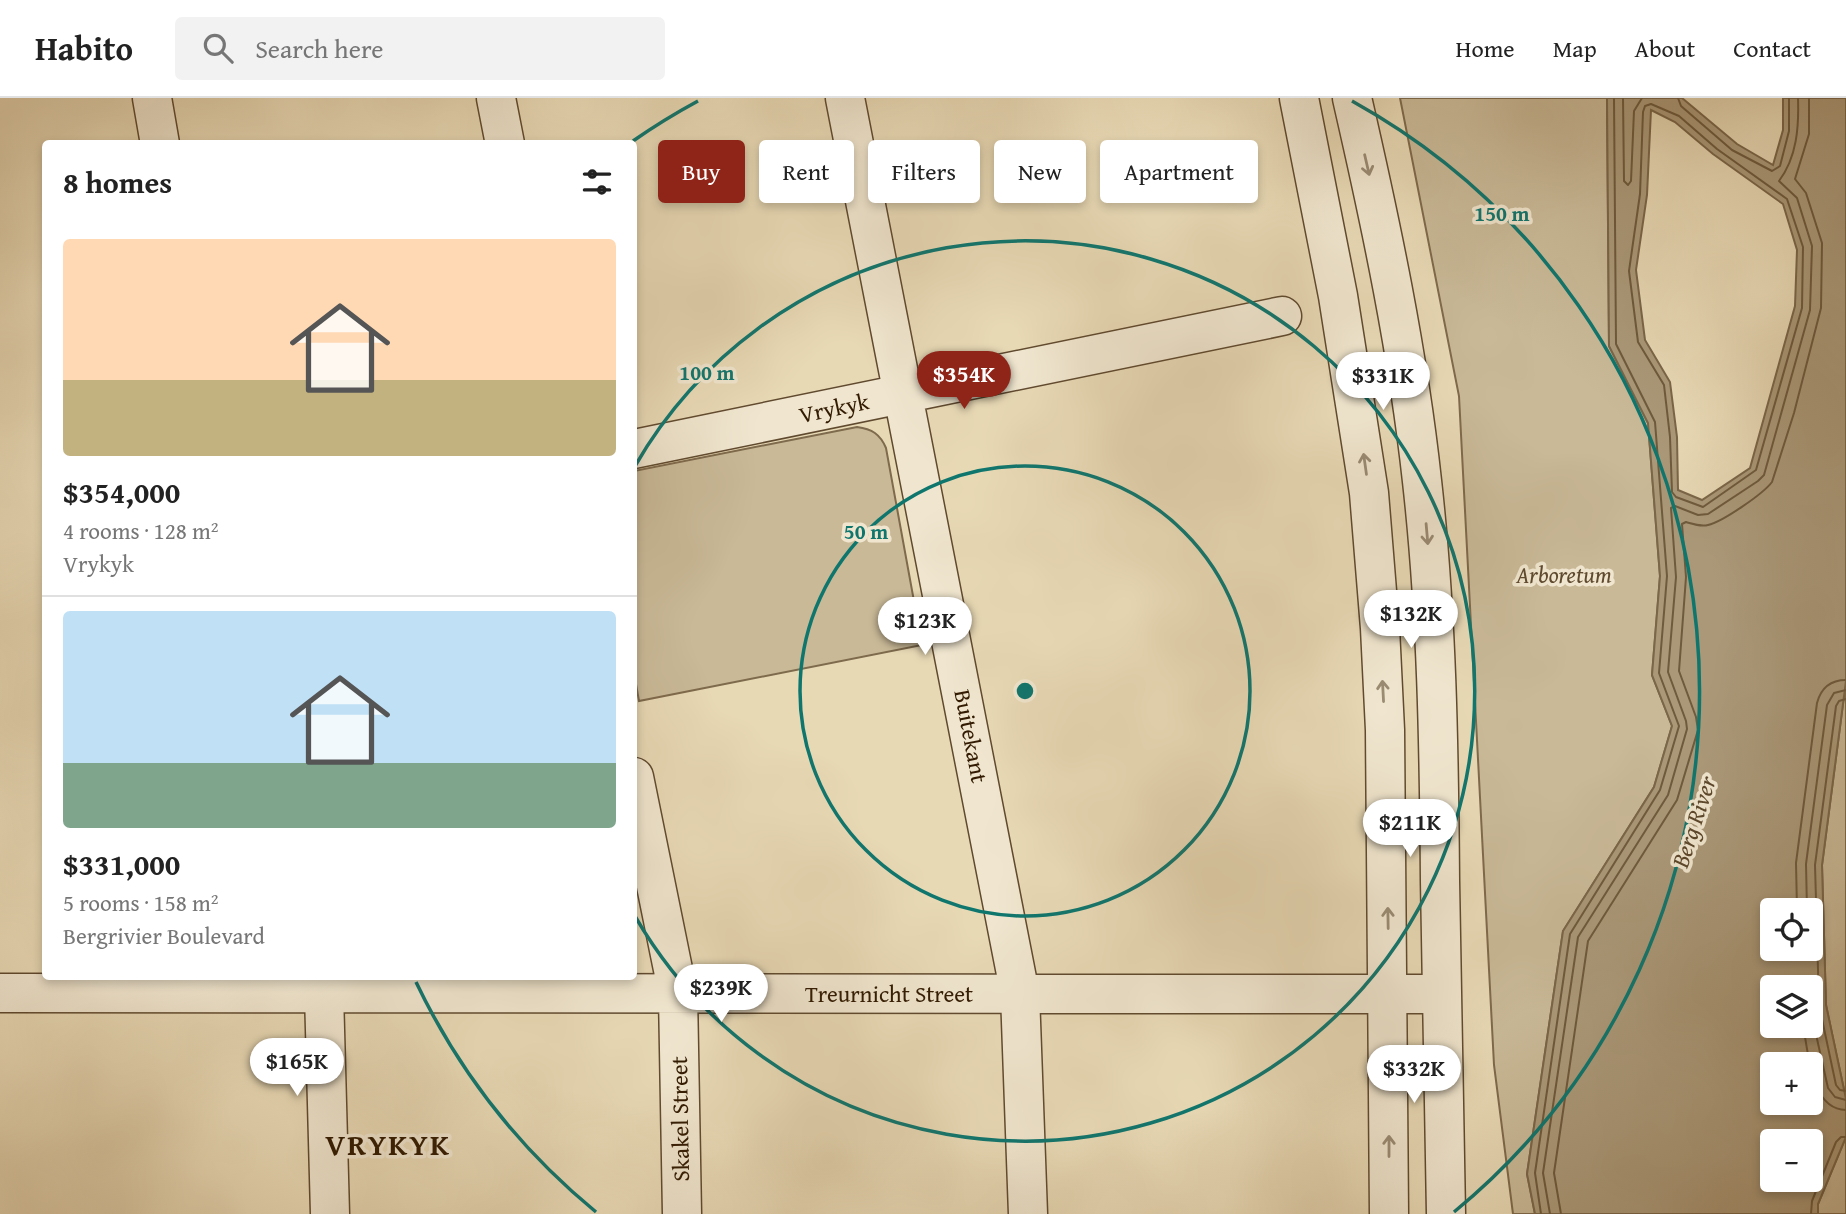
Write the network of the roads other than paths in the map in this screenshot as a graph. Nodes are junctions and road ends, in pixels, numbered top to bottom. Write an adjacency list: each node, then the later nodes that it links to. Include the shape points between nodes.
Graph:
1 (152, 98): 6 (street)
2 (496, 98): 7 (street)
3 (845, 98): 9 (street, Buitekant)
4 (1299, 98): 16 (street, one-way to 4, via 1385,730 1369,493 1340,309)
5 (1352, 98): 17 (street, one-way to 17, via 1411,391 1422,480 1438,723)
6 (159, 140)
7 (504, 140)
8 (1282, 316): 9 (street, Vrykyk)
9 (904, 393): 10 (street, Vrykyk); 15 (street, Buitekant)
10 (637, 448)
11 (637, 792): 14 (street, Skakel Street)
12 (322, 985): 13 (street, Treurnicht Street); 14 (street, Treurnicht Street); 18 (street)
13 (0, 993)
14 (678, 994): 15 (street, Treurnicht Street); 19 (street, Skakel Street)
15 (1020, 995): 16 (street, Treurnicht Street); 20 (street, Buitekant)
16 (1389, 995): 17 (street, Treurnicht Street); 21 (street, one-way to 16)
17 (1442, 995): 22 (street)
18 (330, 1214)
19 (682, 1214)
20 (1028, 1214)
21 (1389, 1214)
22 (1446, 1214)

